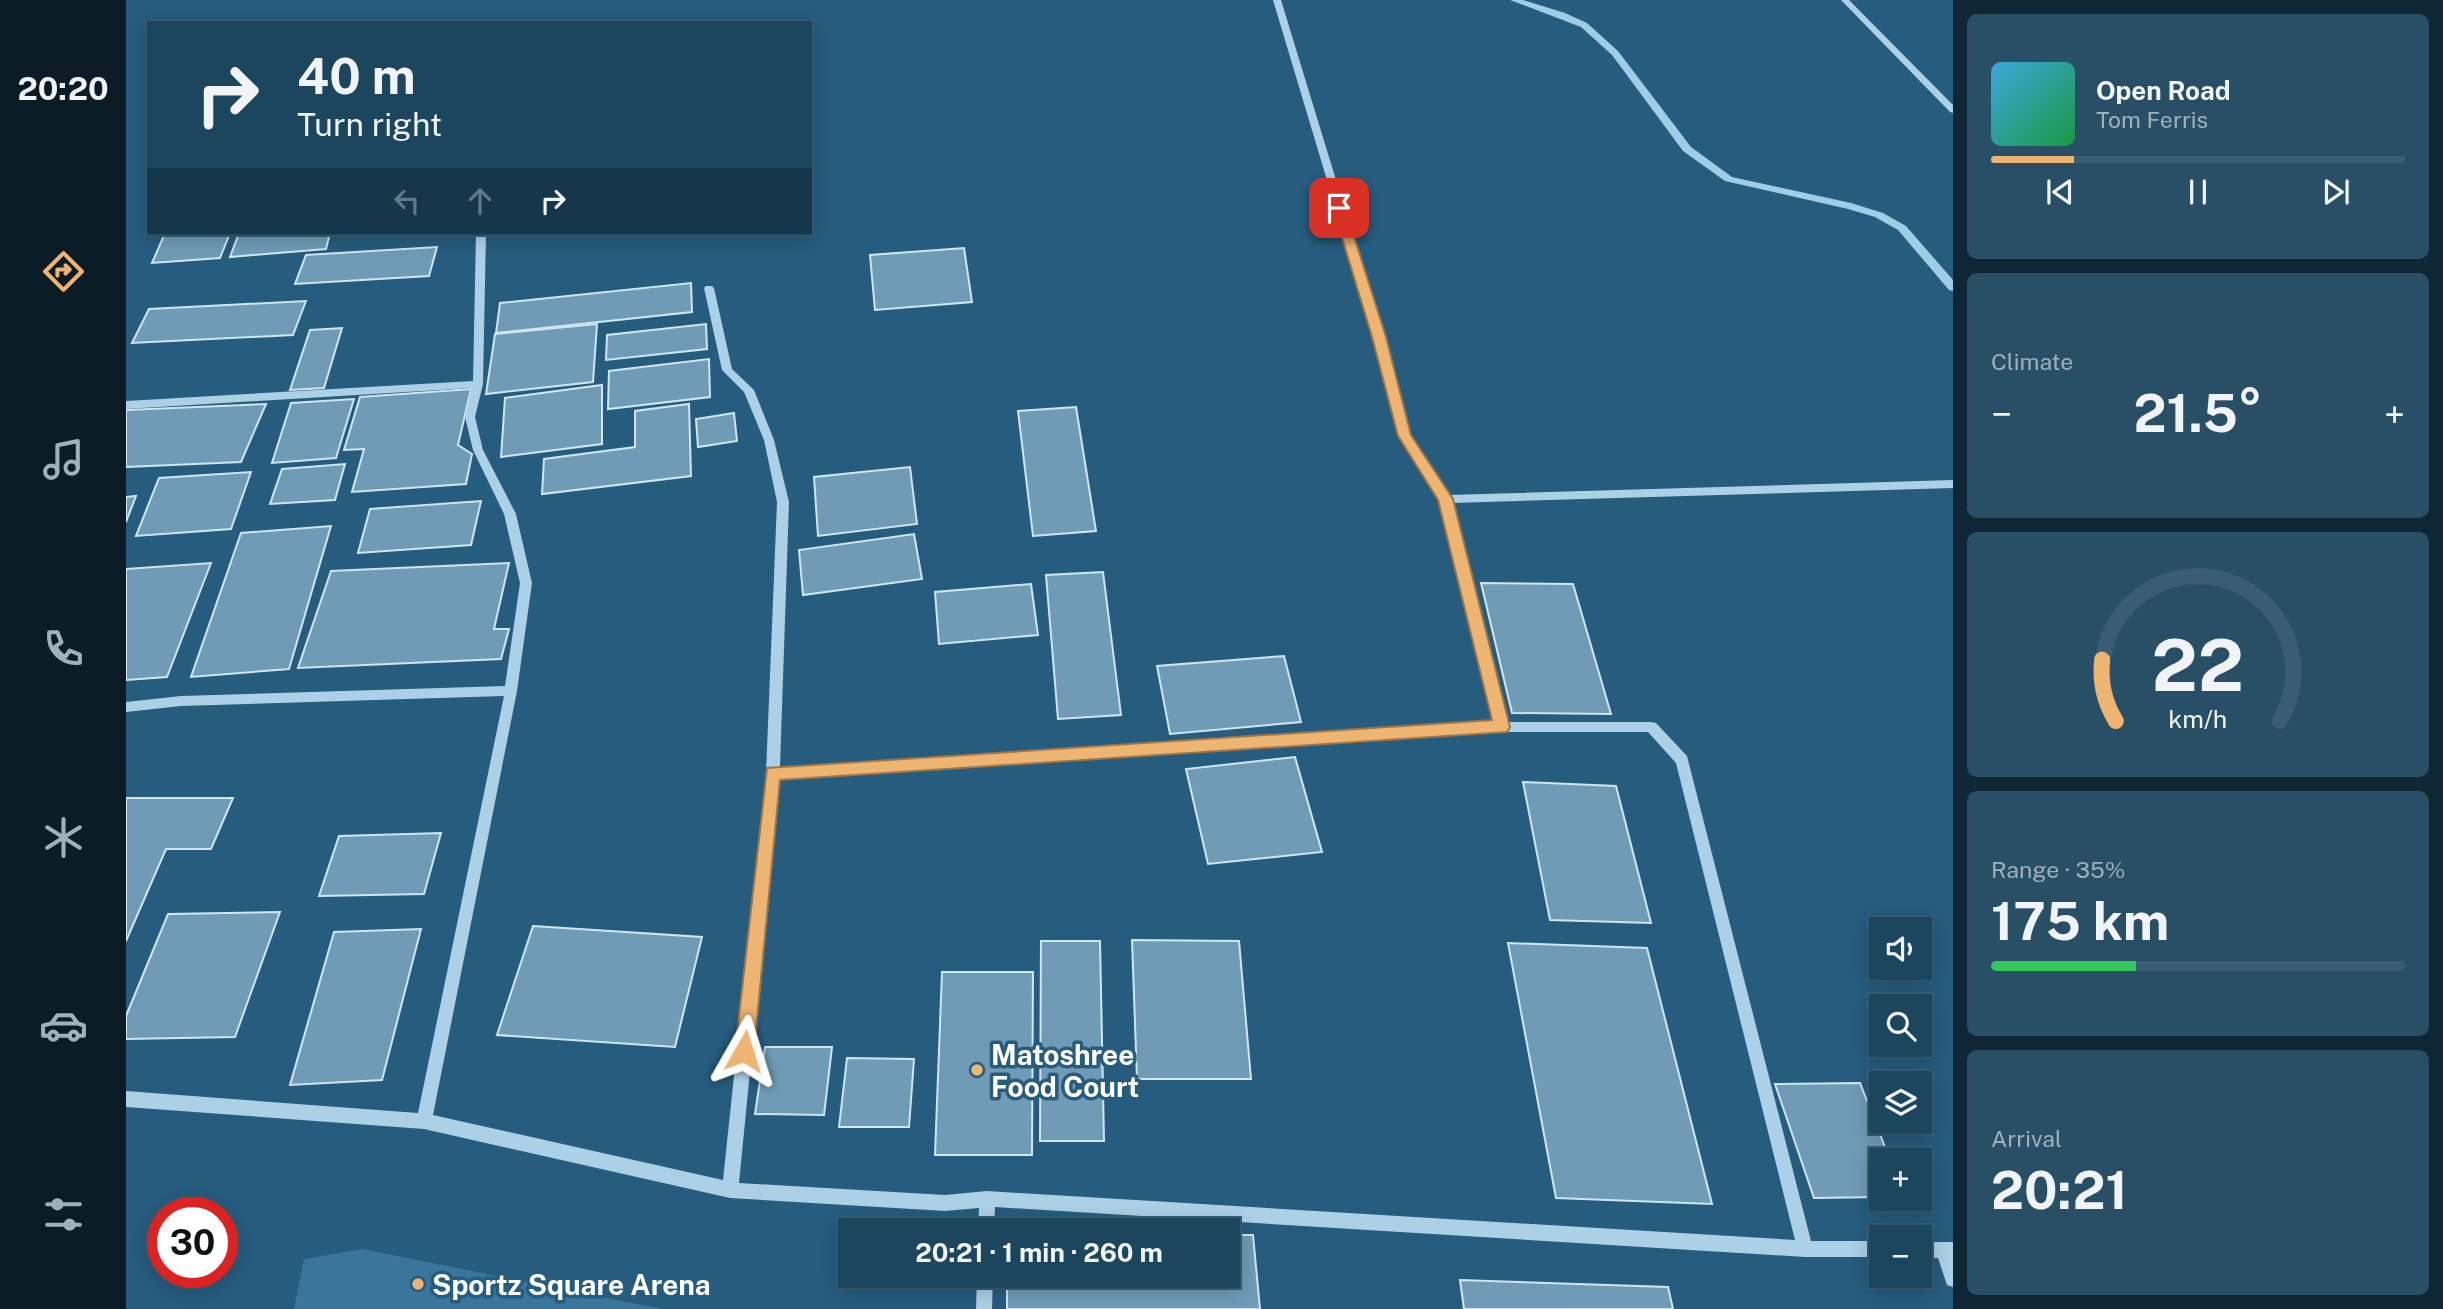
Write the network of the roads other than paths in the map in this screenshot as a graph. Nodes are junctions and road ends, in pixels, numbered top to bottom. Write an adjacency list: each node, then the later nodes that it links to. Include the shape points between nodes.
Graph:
1 (1277, 0): 9 (street, via 1405,436)
2 (1845, 0): 3 (street)
3 (1953, 110)
4 (481, 235): 6 (street)
5 (709, 288): 13 (street, via 727,370 749,390 768,440 783,502)
6 (478, 384): 7 (street); 10 (street, via 470,417 483,462 510,514 526,583)
7 (126, 405)
8 (1953, 484): 9 (street)
9 (1445, 499): 12 (street)
10 (511, 691): 11 (street, via 181,701); 15 (street)
11 (126, 707)
12 (1502, 727): 13 (street); 19 (street, via 1651,727 1682,760)
13 (773, 773): 16 (street)
14 (126, 1099): 15 (street)
15 (424, 1121): 16 (street)
16 (730, 1190): 17 (street, via 945,1203)
17 (987, 1199): 18 (street); 19 (street)
18 (986, 1218)
19 (1805, 1249): 20 (street)
20 (1869, 1249)
21 (1948, 1250): 22 (street)
22 (1953, 1279)
23 (985, 1288): 24 (street)
24 (984, 1309)

